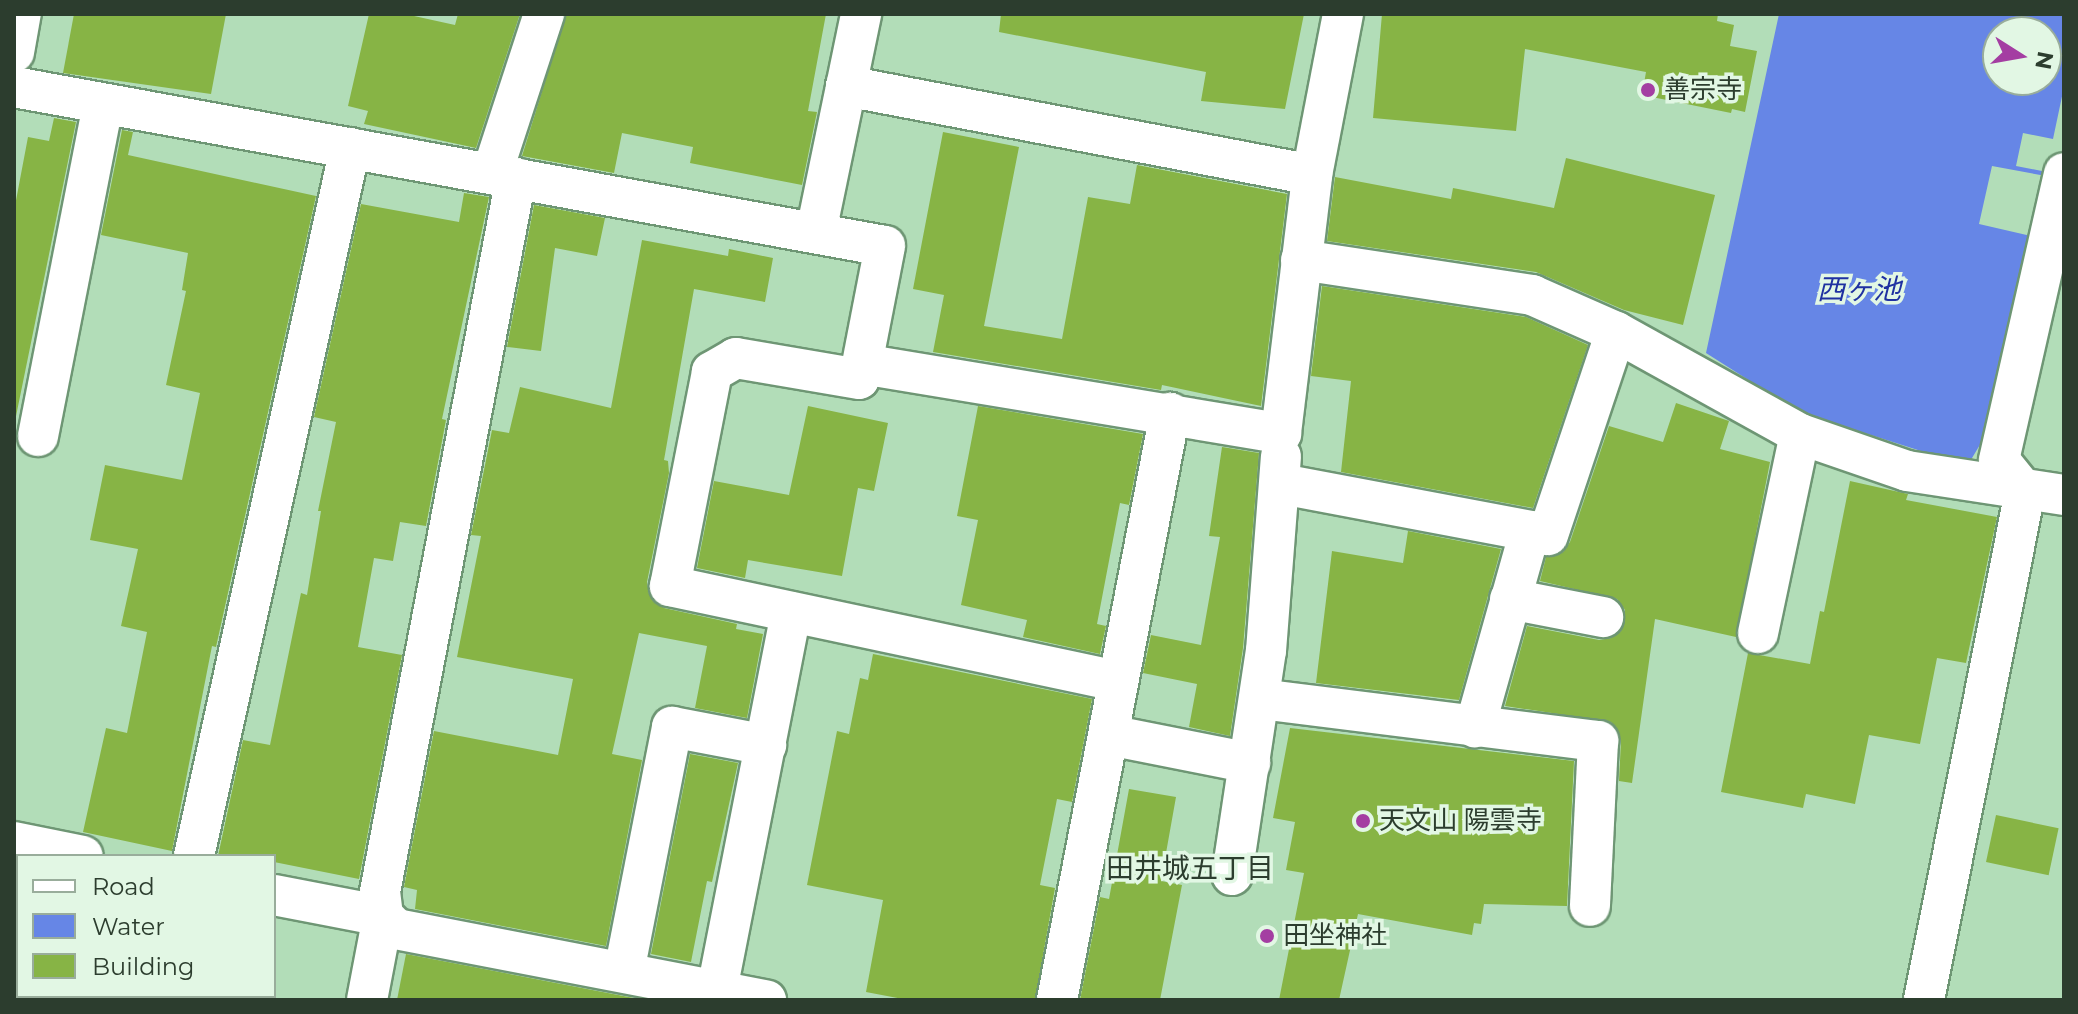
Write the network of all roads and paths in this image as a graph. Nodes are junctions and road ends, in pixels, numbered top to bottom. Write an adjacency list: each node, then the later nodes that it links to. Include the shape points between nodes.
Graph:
1 (21, 14): 5 (street)
2 (544, 14): 11 (street)
3 (861, 14): 6 (street)
4 (1343, 14): 12 (street)
5 (14, 52)
6 (846, 86): 12 (street); 13 (street)
7 (14, 87): 8 (street)
8 (103, 105): 9 (street); 20 (street)
9 (350, 148): 11 (street); 36 (street)
10 (2064, 173): 22 (street, via 1999,460)
11 (504, 175): 13 (street); 40 (street, via 380,892)
12 (1312, 175): 14 (street)
13 (816, 232): 16 (street, via 885,246)
14 (1301, 260): 15 (street, via 1532,295); 18 (street)
15 (1616, 332): 19 (street); 23 (street, via 1548,535)
16 (862, 364): 17 (street); 25 (street, via 859,379 736,358 712,372 670,586)
17 (1170, 413): 18 (street); 28 (street)
18 (1281, 433): 21 (street)
19 (1800, 434): 22 (street, via 1907,471); 27 (street)
20 (38, 436)
21 (1282, 484): 23 (street); 29 (street)
22 (2045, 493): 46 (street)
23 (1530, 531): 24 (street)
24 (1510, 599): 26 (street); 30 (street)
25 (791, 612): 28 (street); 32 (street)
26 (1603, 617)
27 (1758, 633)
28 (1118, 681): 31 (street)
29 (1260, 699): 30 (street); 33 (street)
30 (1475, 727): 39 (street, via 1598,741)
31 (1109, 735): 33 (street); 45 (street)
32 (766, 745): 41 (street, via 672,727); 42 (street)
33 (1250, 763): 37 (street)
34 (14, 842): 35 (street)
35 (73, 854)
36 (194, 854)
37 (1232, 875)
38 (276, 895): 40 (street)
39 (1590, 906)
40 (383, 916): 41 (street, via 396,929); 43 (street)
41 (624, 972): 42 (street)
42 (717, 990): 44 (street)
43 (367, 1000)
44 (766, 1000)
45 (1057, 1000)
46 (1924, 1000)

